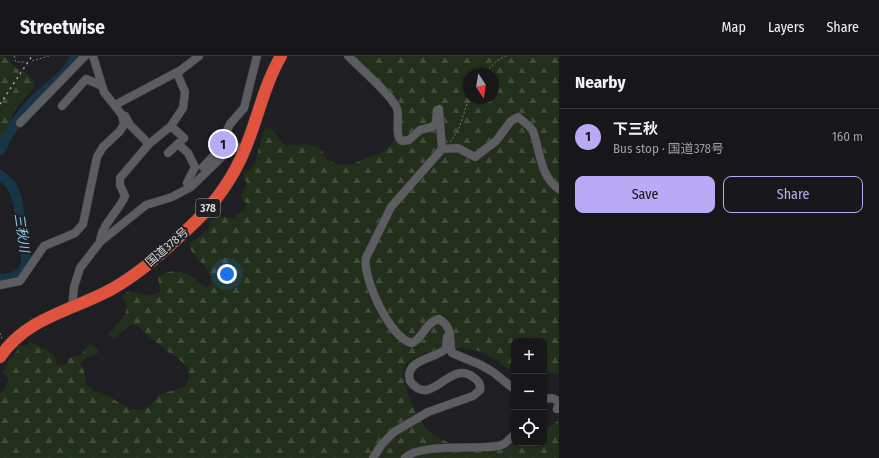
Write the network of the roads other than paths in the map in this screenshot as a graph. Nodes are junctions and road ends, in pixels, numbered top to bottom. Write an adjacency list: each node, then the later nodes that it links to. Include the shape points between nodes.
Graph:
1 (85, 56): 11 (street)
2 (93, 56): 8 (street)
3 (199, 56): 7 (street)
4 (256, 56): 18 (street, via 244,108 230,124 216,153)
5 (281, 56): 15 (highway, 国道378号 / 378, via 271,73)
6 (348, 56): 16 (street, via 395,103 399,120 399,140 409,140 420,130 432,127 436,123 439,109)
7 (177, 73): 10 (street); 12 (street, via 185,97 183,108)
8 (100, 85): 9 (street, via 86,79); 10 (street)
9 (62, 106)
10 (118, 109): 13 (street); 22 (street, via 124,120 123,127 97,156 83,224 75,232 44,246 20,281)
11 (20, 123)
12 (171, 126): 13 (street); 14 (street, via 184,138)
13 (149, 144): 21 (street, via 120,178 125,196 111,217)
14 (178, 144): 17 (street); 18 (street, via 188,153 195,167)
15 (245, 149): 20 (street, via 241,147 229,150); 23 (highway, 国道378号 / 378, via 228,182 190,227 132,276)
16 (442, 149): 19 (street, via 458,148 475,156 496,141 511,121 518,117 533,131 545,172 550,182); 24 (street, via 391,207 365,262 372,293 384,317 403,340 416,342)
17 (168, 153)
18 (188, 183): 20 (street)
19 (559, 189)
20 (182, 192): 21 (street, via 146,205)
21 (100, 242): 23 (street, via 80,268 74,287)
22 (0, 285)
23 (72, 308): 25 (highway, 国道378号 / 378, via 27,328)
24 (431, 323): 26 (street, via 439,319 443,321 450,334 452,353 493,372); 30 (street, via 437,324 444,331 447,338 446,348 414,364 409,377 413,384 421,390 427,390 460,372 476,379 480,390 473,396 428,412 394,432)
25 (0, 357)
26 (511, 388)
27 (547, 398): 28 (street, via 552,397 559,403)
28 (557, 409)
29 (511, 438): 31 (street, via 498,446 425,449 413,452)
30 (373, 458)
31 (405, 458)

